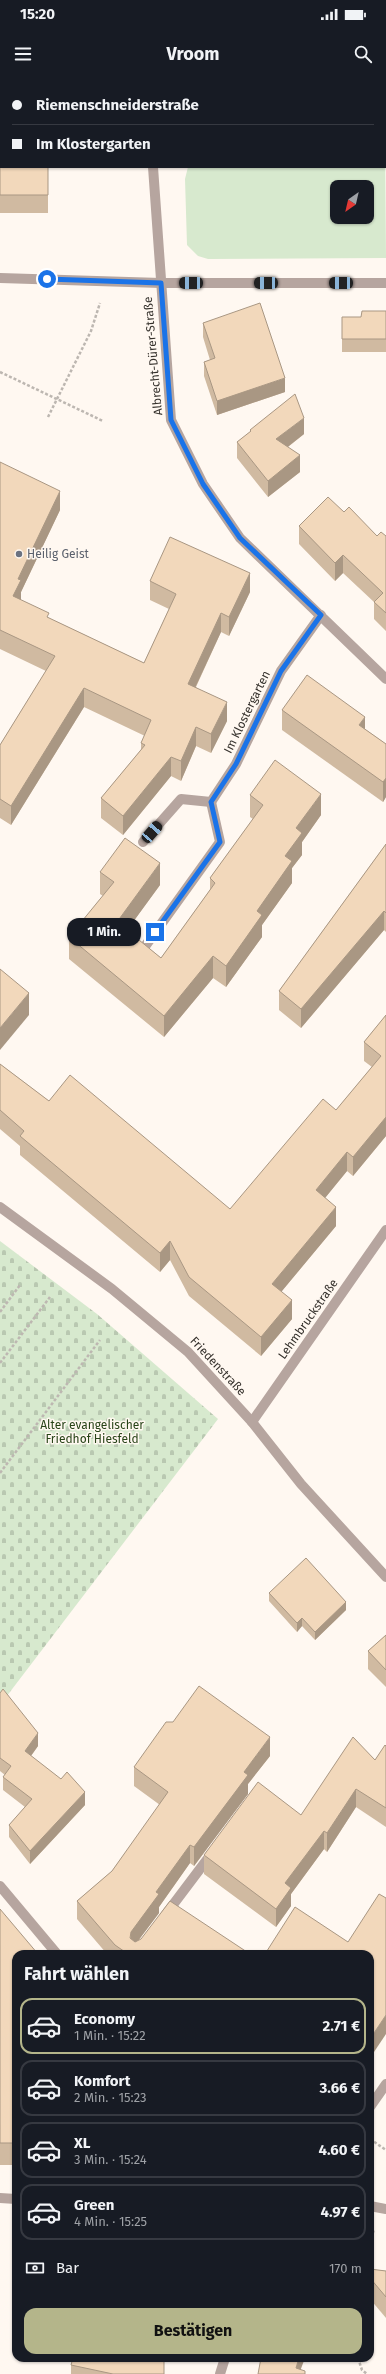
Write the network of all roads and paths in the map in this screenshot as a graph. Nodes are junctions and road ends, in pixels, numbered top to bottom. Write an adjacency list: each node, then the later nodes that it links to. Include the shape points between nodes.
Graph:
1 (153, 168): 4 (street, Albrecht-Dürer-Straße)
2 (0, 278): 3 (street)
3 (106, 281): 4 (street); 7 (path, via 91,331)
4 (161, 283): 5 (street); 10 (street, Albrecht-Dürer-Straße, via 171,420 203,484 240,538)
5 (386, 283)
6 (0, 372): 7 (path)
7 (57, 399): 8 (path); 9 (path)
8 (48, 418)
9 (103, 421)
10 (321, 615): 11 (street, Albrecht-Dürer-Straße); 12 (street, Im Klostergarten, via 281,671 236,764)
11 (386, 679)
12 (211, 802): 13 (street, via 181,799); 14 (street, via 220,842)
13 (143, 842)
14 (146, 945)
15 (0, 1207): 22 (street, Friedenstraße, via 112,1289 188,1352)
16 (386, 1230): 22 (street, Lehmbruckstraße)
17 (20, 1285): 19 (path)
18 (50, 1298): 21 (path)
19 (0, 1312)
20 (100, 1340): 23 (path)
21 (0, 1363)
22 (252, 1422): 24 (street, Friedenstraße, via 301,1484)
23 (0, 1473)
24 (386, 1578)
25 (220, 1842): 27 (street)
26 (0, 1886): 28 (street)
27 (160, 1923)
28 (55, 1950)
29 (386, 2084): 30 (street)
30 (374, 2101)
31 (374, 2142): 32 (path)
32 (386, 2150)
33 (0, 2198): 34 (street)
34 (12, 2199)
35 (374, 2207): 36 (street)
36 (386, 2209)
37 (224, 2362): 39 (street)
38 (359, 2362): 40 (path, via 362,2370)
39 (220, 2374)
40 (367, 2374)

